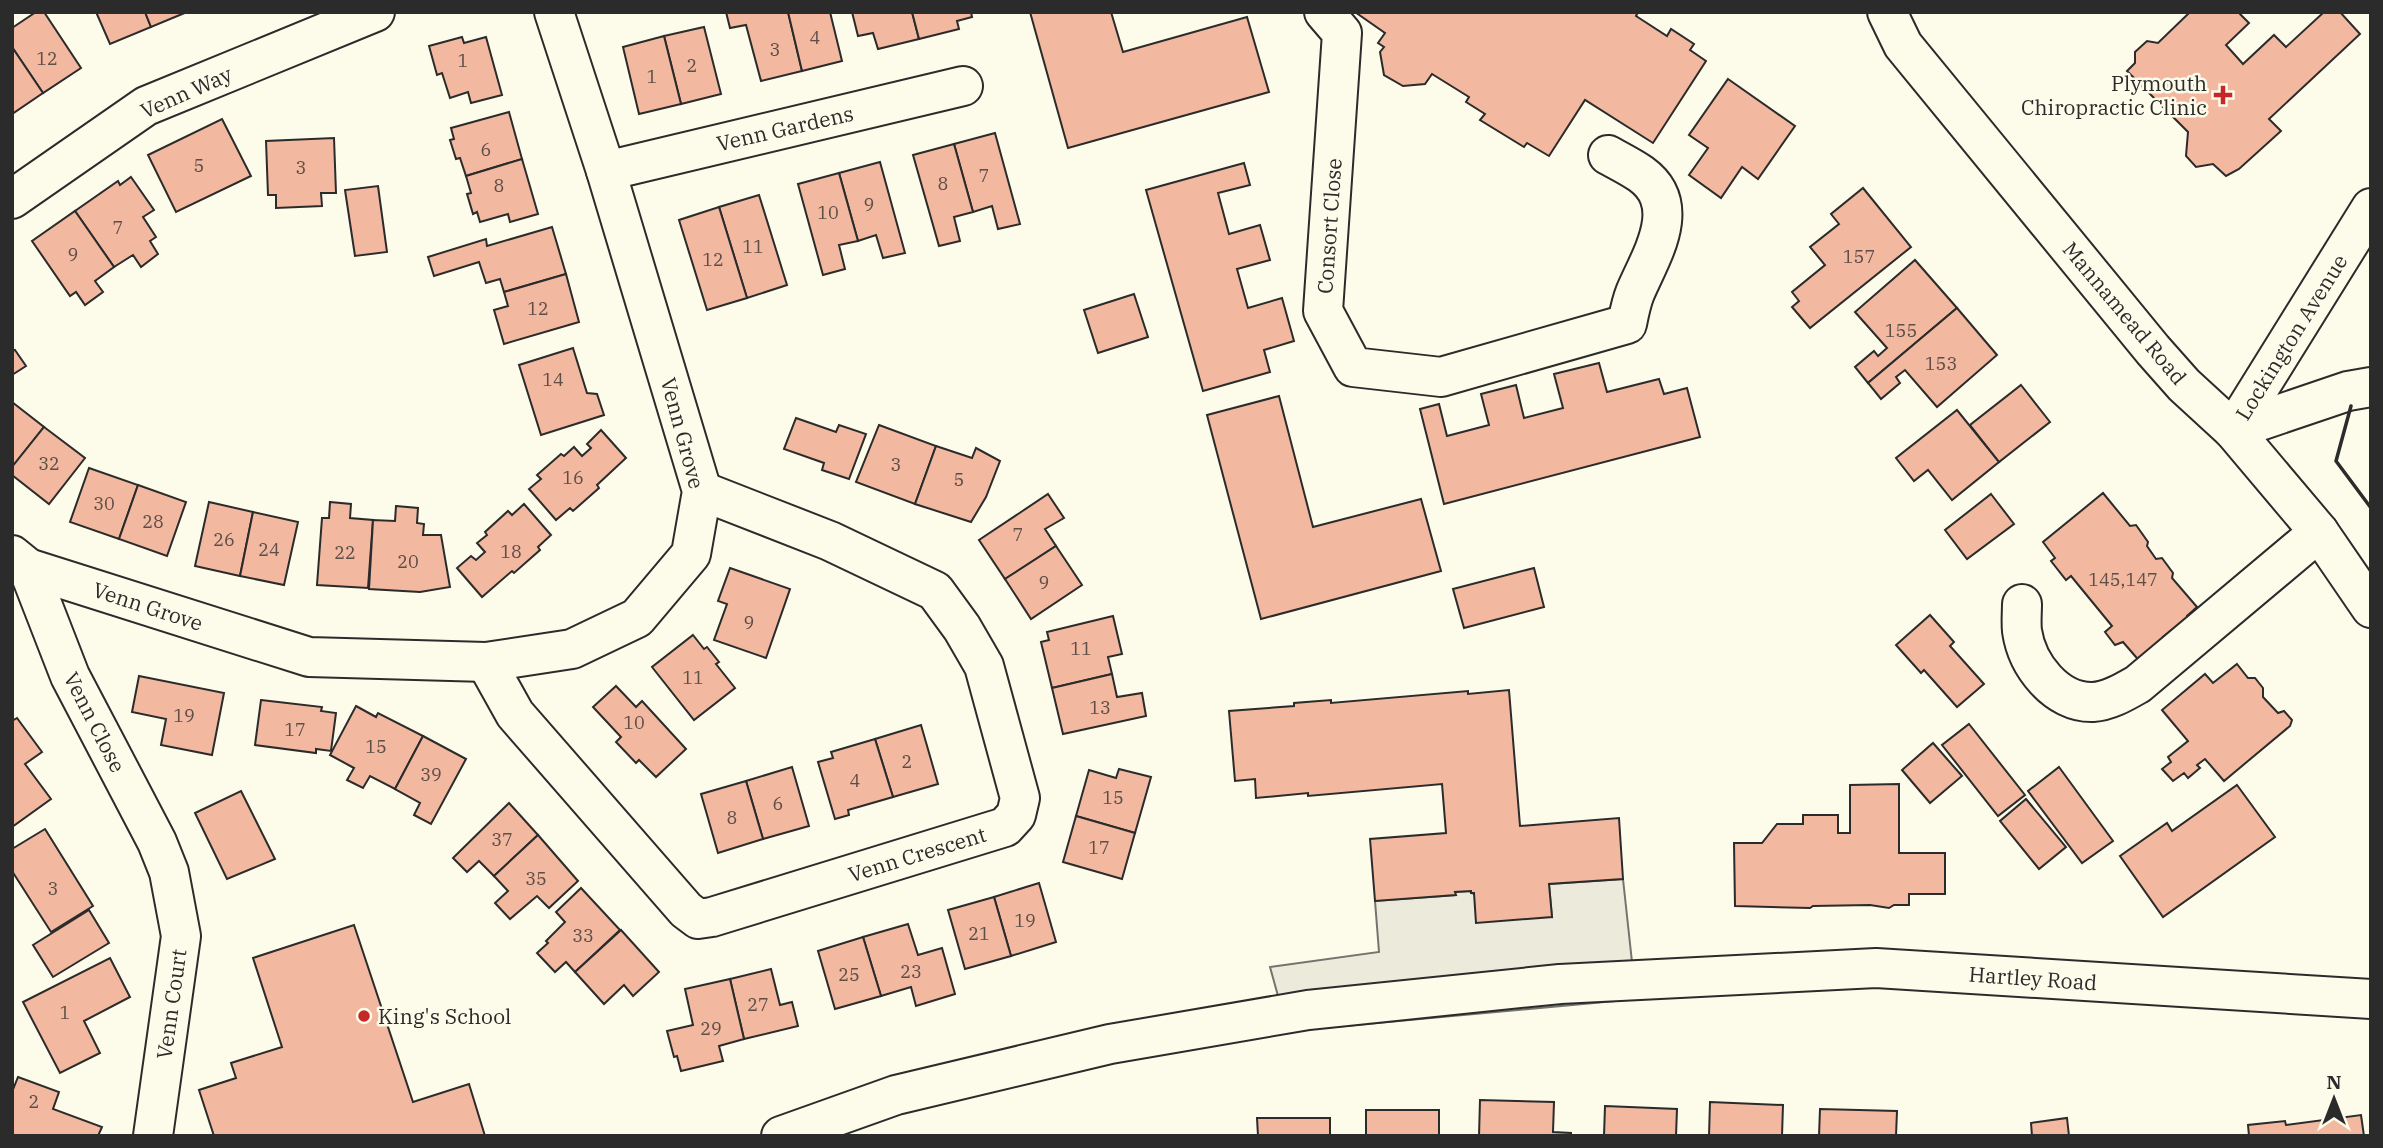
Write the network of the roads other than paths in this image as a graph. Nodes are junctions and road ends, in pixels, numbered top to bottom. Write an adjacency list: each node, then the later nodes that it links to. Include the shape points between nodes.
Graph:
1 (375, 12): 8 (street, Venn Way, via 146,106)
2 (554, 12): 7 (street, Venn Grove)
3 (1324, 12): 6 (street, Consort Close, via 1342,33 1323,311 1353,367 1441,377 1627,324 1661,233 1662,210 1657,192 1643,175)
4 (1886, 12): 11 (street, Mannamead Road, via 1903,44 2153,350)
5 (962, 86): 7 (street, Venn Gardens)
6 (1608, 155)
7 (606, 171): 12 (street, Venn Grove)
8 (12, 199)
9 (2371, 208): 11 (street, Lockington Avenue)
10 (2371, 387): 11 (street)
11 (2233, 430): 13 (street, Mannamead Road)
12 (702, 491): 17 (street, Venn Grove, via 691,554 637,618 572,649); 17 (street, Venn Crescent, via 830,541 935,591 984,666 1020,798 1016,815 1005,827 698,919 686,911 515,714)
13 (2319, 532): 15 (street, via 2138,684 2118,696 2094,702 2077,700 2054,688 2035,666 2022,631); 16 (street, Mannamead Road)
14 (20, 562): 17 (street, Venn Grove, via 309,657); 18 (street, Venn Close)
15 (2022, 604)
16 (2371, 608)
17 (486, 662)
18 (169, 872): 20 (street, Venn Court, via 181,936)
19 (2371, 999): 21 (street, Hartley Road, via 1876,968 1560,984 1308,1010 1110,1044 896,1095)
20 (153, 1136)
21 (781, 1136)

